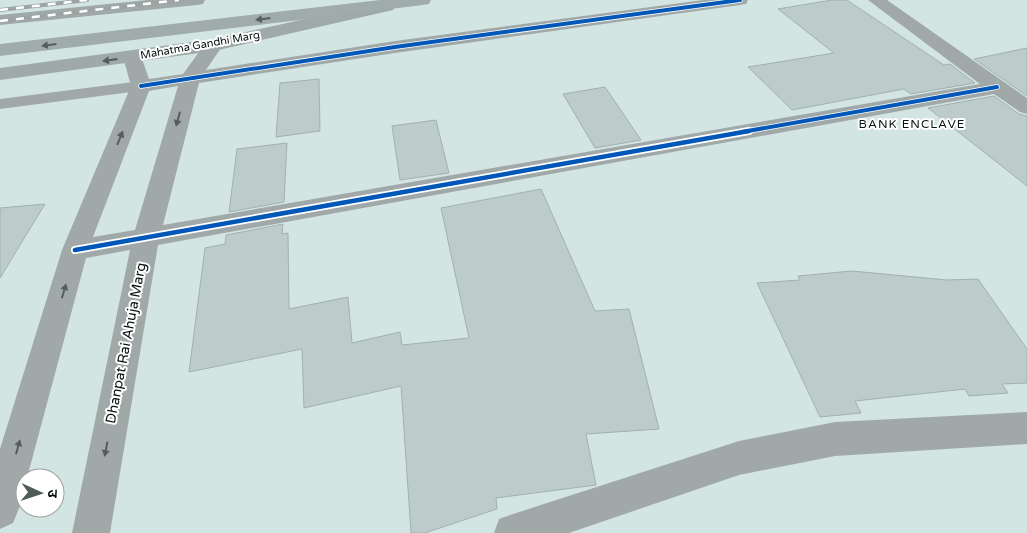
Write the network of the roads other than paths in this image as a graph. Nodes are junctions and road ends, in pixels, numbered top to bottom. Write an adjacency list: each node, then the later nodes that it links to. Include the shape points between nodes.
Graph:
1 (196, 0): 7 (main road)
2 (312, 0): 8 (main road)
3 (423, 0): 6 (main road, Mahatma Gandhi Marg)
4 (740, 0): 13 (street)
5 (876, 0): 15 (street)
6 (398, 3): 9 (main road, Mahatma Gandhi Marg); 10 (main road, Mahatma Gandhi Marg, one-way to 10)
7 (0, 20)
8 (0, 36)
9 (214, 45): 11 (main road, Mahatma Gandhi Marg); 13 (street, Dhanpat Rai Ahuja Marg)
10 (0, 50)
11 (133, 57): 12 (main road, Mahatma Gandhi Marg, one-way to 12); 14 (street)
12 (0, 74)
13 (190, 78): 14 (street); 18 (street, Dhanpat Rai Ahuja Marg, one-way to 18)
14 (141, 86): 16 (lane); 19 (street, one-way to 14)
15 (997, 87): 17 (street); 18 (street)
16 (0, 104)
17 (1027, 108)
18 (146, 238): 19 (street); 22 (street, Dhanpat Rai Ahuja Marg, one-way to 22)
19 (75, 250): 21 (street, one-way to 19)
20 (1027, 428): 23 (street, via 835,439 739,458)
21 (0, 510)
22 (90, 533)
23 (513, 533)

